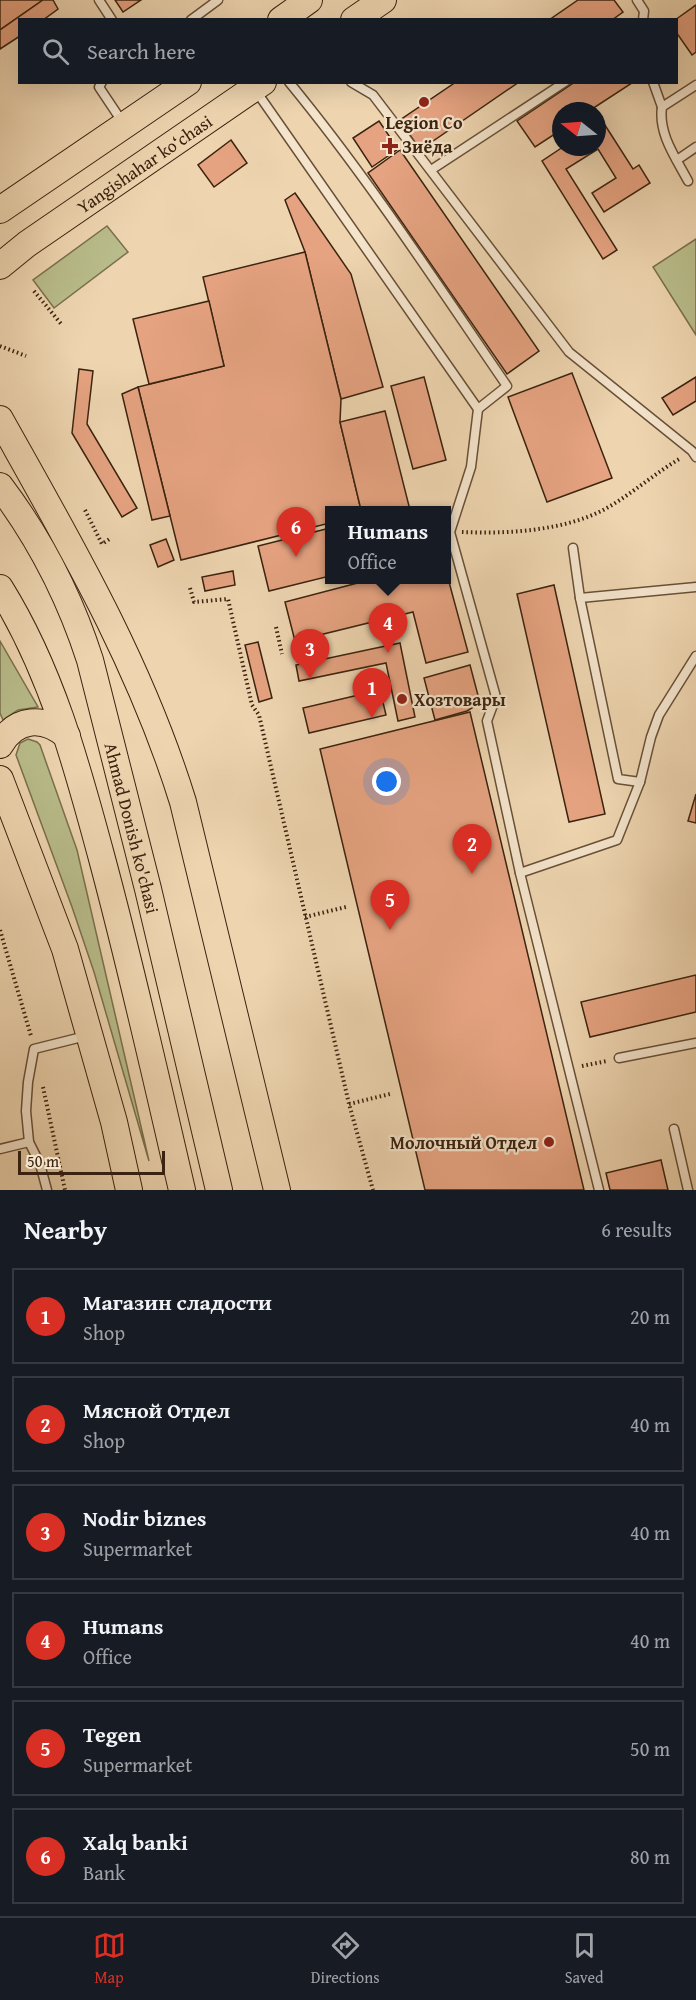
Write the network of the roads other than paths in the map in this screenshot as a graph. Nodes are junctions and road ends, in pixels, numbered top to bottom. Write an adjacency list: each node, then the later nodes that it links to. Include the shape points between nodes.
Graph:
1 (99, 0): 6 (lane)
2 (218, 0): 7 (lane)
3 (309, 0): 8 (main road)
4 (383, 0): 9 (main road)
5 (637, 0): 10 (lane, via 644,11)
6 (111, 18)
7 (194, 18)
8 (284, 18)
9 (357, 18)
10 (643, 18)
11 (102, 84): 20 (lane)
12 (185, 84): 20 (main road)
13 (291, 84): 29 (lane, via 407,241 507,386)
14 (354, 84): 23 (lane, via 373,95)
15 (562, 84): 23 (lane)
16 (654, 84): 19 (lane)
17 (259, 85): 26 (main road, Yangishahar ko‘chasi); 29 (lane)
18 (696, 85): 19 (lane)
19 (662, 107): 22 (lane, via 667,142)
20 (125, 126): 25 (main road)
21 (696, 147): 22 (lane)
22 (677, 159): 24 (lane)
23 (431, 170): 32 (lane, via 569,352)
24 (688, 181)
25 (0, 210)
26 (27, 244): 27 (main road, Yangishahar ko‘chasi); 28 (main road)
27 (0, 266)
28 (0, 286)
29 (478, 409): 34 (lane, via 471,466)
30 (0, 419): 43 (main road, via 105,609)
31 (0, 428): 37 (main road)
32 (695, 453)
33 (0, 486): 37 (main road, Ahmad Donish ko'chasi)
34 (451, 529)
35 (451, 536): 47 (lane, via 496,697 487,721)
36 (573, 548): 40 (lane)
37 (60, 582): 43 (main road); 57 (main road, Ahmad Donish ko'chasi, via 90,660)
38 (696, 587): 40 (lane)
39 (0, 588): 42 (main road, Ahmad Donish ko'chasi, via 39,662)
40 (580, 598): 46 (lane, via 618,779)
41 (696, 656): 46 (lane, via 659,715)
42 (67, 736): 44 (main road, via 51,726 27,723 14,727); 56 (main road, Ahmad Donish ko'chasi, via 113,897)
43 (164, 742): 58 (main road, via 183,802)
44 (0, 745)
45 (0, 778): 48 (main road, via 65,950)
46 (640, 782): 47 (lane, via 616,840)
47 (520, 873): 59 (lane)
48 (89, 1035): 52 (lane, via 34,1049 26,1111); 55 (main road)
49 (696, 1043): 50 (lane)
50 (619, 1058)
51 (674, 1129): 60 (lane)
52 (29, 1142): 53 (lane); 54 (lane)
53 (0, 1149)
54 (47, 1190)
55 (129, 1190)
56 (182, 1190)
57 (219, 1190)
58 (277, 1190)
59 (599, 1190)
60 (688, 1190)

